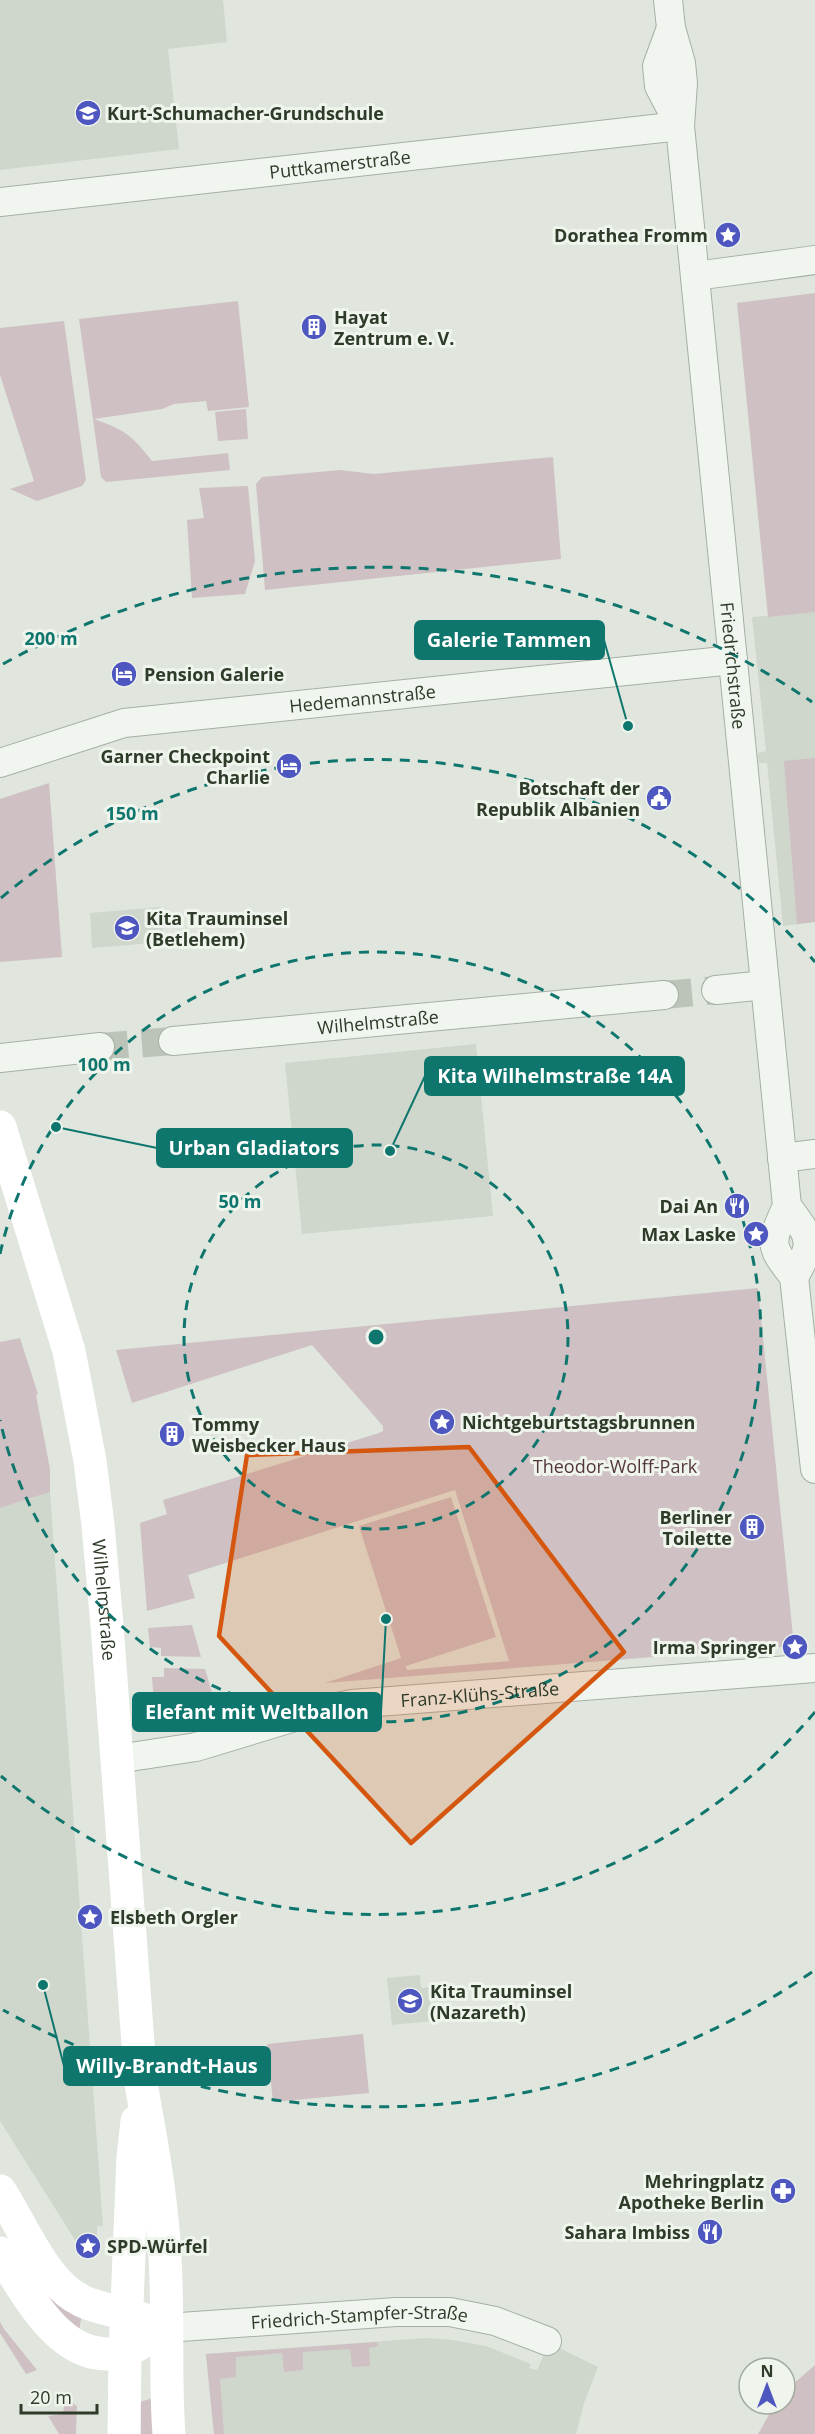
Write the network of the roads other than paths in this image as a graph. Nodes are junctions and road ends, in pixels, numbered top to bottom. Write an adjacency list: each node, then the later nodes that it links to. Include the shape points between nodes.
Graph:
1 (668, 0): 2 (street, Friedrichstraße, via 671,28 657,66 659,86)
2 (680, 126): 3 (street, Puttkamerstraße); 5 (street, Friedrichstraße)
3 (0, 202)
4 (815, 260): 5 (street)
5 (695, 276): 6 (street, Friedrichstraße)
6 (733, 660): 7 (street, Hedemannstraße, via 124,723); 8 (street, Friedrichstraße)
7 (0, 763)
8 (765, 985): 9 (street); 16 (street, Friedrichstraße)
9 (716, 990)
10 (664, 995): 11 (street, Wilhelmstraße)
11 (173, 1041)
12 (100, 1047): 13 (street)
13 (0, 1058)
14 (0, 1127): 19 (main road, Wilhelmstraße, via 79,1392 98,1525)
15 (815, 1154): 16 (street)
16 (782, 1158): 17 (street, Friedrichstraße, via 787,1206 774,1234 776,1253 794,1277)
17 (815, 1469)
18 (815, 1668): 19 (street, Franz-Klühs-Straße, via 352,1704 308,1713 196,1747)
19 (117, 1759): 20 (main road, Wilhelmstraße)
20 (141, 2084): 23 (main road, Wilhelmstraße, via 133,2158); 24 (main road, Wilhelmstraße, via 158,2174)
21 (0, 2191): 23 (main road, via 47,2268 67,2292 84,2302)
22 (0, 2253): 26 (main road, via 39,2313 68,2341 94,2351)
23 (127, 2313): 24 (main road); 26 (main road, Wilhelmstraße)
24 (166, 2328): 25 (street, Friedrich-Stampfer-Straße, via 396,2312 450,2312 495,2321); 26 (main road); 28 (main road, Wilhelmstraße)
25 (547, 2341)
26 (125, 2352): 27 (main road, Wilhelmstraße)
27 (124, 2434)
28 (169, 2434)

